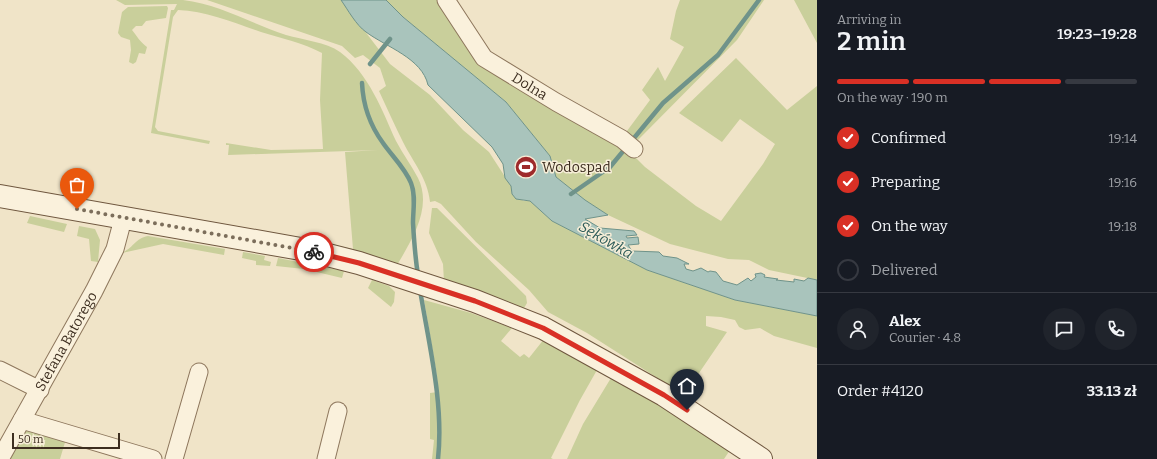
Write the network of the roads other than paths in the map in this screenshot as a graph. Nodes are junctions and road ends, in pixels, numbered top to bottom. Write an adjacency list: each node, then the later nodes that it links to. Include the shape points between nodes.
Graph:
1 (446, 0): 2 (street, Dolna, via 484,58 622,139)
2 (634, 149)
3 (0, 196): 4 (street)
4 (123, 219): 7 (street, Stefana Batorego, via 115,249); 14 (street, via 312,251 359,263 475,301 543,328 664,395)
5 (0, 370): 7 (street)
6 (199, 372): 12 (street)
7 (40, 390): 9 (street, Stefana Batorego)
8 (338, 411): 13 (street)
9 (22, 420): 10 (street, Stefana Batorego); 11 (street)
10 (0, 459)
11 (153, 459)
12 (174, 459)
13 (326, 459)
14 (761, 459)

